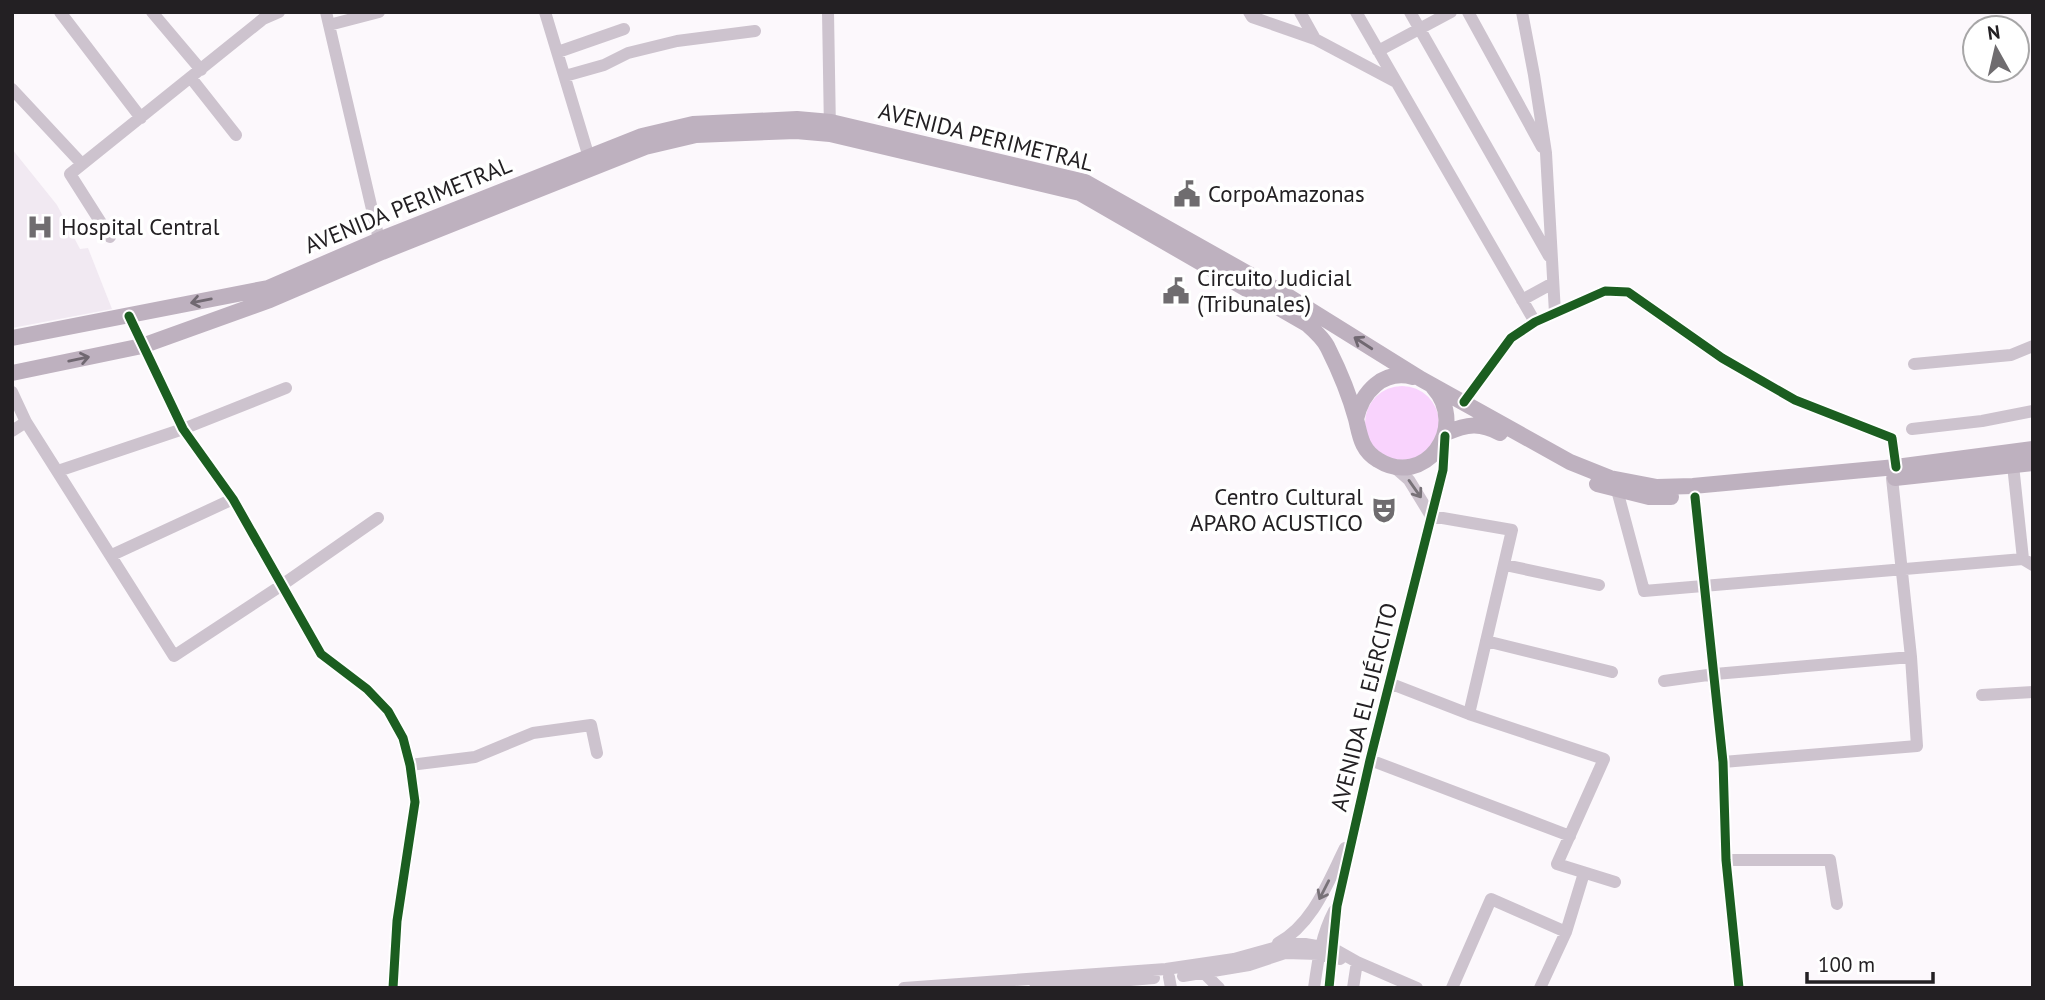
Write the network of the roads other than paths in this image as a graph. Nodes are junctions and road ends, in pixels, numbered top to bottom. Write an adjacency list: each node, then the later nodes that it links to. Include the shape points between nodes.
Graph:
1 (60, 12): 26 (street)
2 (152, 12): 22 (street)
3 (279, 12): 14 (street)
4 (379, 12): 15 (street)
5 (545, 12): 21 (street)
6 (828, 12): 27 (street)
7 (1249, 12): 19 (street)
8 (1300, 12): 19 (street)
9 (1356, 12): 20 (street)
10 (1410, 12): 16 (street)
11 (1451, 12): 16 (street)
12 (1468, 12): 29 (street)
13 (1522, 12): 29 (street)
14 (261, 16): 22 (street)
15 (327, 18): 33 (street)
16 (1420, 28): 20 (street); 34 (street)
17 (624, 29): 21 (street)
18 (755, 32): 23 (street, via 665,44)
19 (1315, 39): 24 (street)
20 (1378, 51): 24 (street)
21 (558, 52): 23 (street)
22 (196, 74): 26 (street); 28 (street)
23 (565, 76): 30 (street)
24 (1396, 82): 36 (street)
25 (12, 89): 31 (street)
26 (141, 118): 31 (street)
27 (831, 128): 30 (main road, AVENIDA PERIMETRAL, via 797,119 693,124 642,136); 45 (main road, AVENIDA PERIMETRAL, one-way to 27, via 1286,295 1084,182); 50 (main road, AVENIDA PERIMETRAL, via 1080,193 1307,324 1328,347)
28 (236, 135)
29 (1546, 153): 34 (street)
30 (590, 161): 33 (main road, AVENIDA PERIMETRAL)
31 (82, 164): 32 (street, via 69,174)
32 (110, 237)
33 (380, 246): 38 (main road, AVENIDA PERIMETRAL, one-way to 38, via 268,288); 41 (main road, AVENIDA PERIMETRAL, via 270,300)
34 (1551, 260): 35 (street)
35 (1553, 283): 36 (street); 37 (street)
36 (1522, 300): 39 (street)
37 (1555, 313): 39 (street); 61 (street, via 1605,291 1628,292 1722,358 1795,400 1892,438)
38 (129, 316): 40 (main road, AVENIDA PERIMETRAL); 41 (street)
39 (1535, 322): 48 (street, via 1511,338)
40 (12, 338)
41 (142, 346): 44 (main road, AVENIDA PERIMETRAL, one-way to 41); 52 (street)
42 (2033, 346): 43 (street, via 2011,355)
43 (1913, 364)
44 (12, 373)
45 (1421, 379): 48 (main road, AVENIDA PERIMETRAL); 50 (main road, via 1391,376 1378,382 1363,398); 55 (main road, via 1444,401)
46 (286, 388): 52 (street)
47 (12, 392): 51 (street)
48 (1464, 402): 61 (main road, AVENIDA PERIMETRAL, via 1570,462 1610,478 1657,487)
49 (2033, 411): 53 (street)
50 (1356, 419): 58 (main road, via 1366,450)
51 (26, 422): 54 (street); 60 (street)
52 (183, 429): 60 (street); 64 (street)
53 (1912, 429)
54 (12, 431)
55 (1446, 435): 58 (main road, via 1425,461); 62 (main road, AVENIDA PERIMETRAL, via 1464,426 1487,426 1563,470); 65 (street, AVENIDA EL EJÉRCITO)
56 (2033, 449): 61 (main road, AVENIDA PERIMETRAL)
57 (2033, 463): 59 (main road, AVENIDA PERIMETRAL)
58 (1393, 466): 65 (street, one-way to 65, via 1409,480)
59 (2013, 466): 61 (main road, AVENIDA PERIMETRAL); 68 (street)
60 (58, 471): 67 (street)
61 (1894, 473): 63 (main road, AVENIDA PERIMETRAL); 70 (street)
62 (1616, 490): 63 (main road, AVENIDA PERIMETRAL, via 1649,497); 73 (street, via 1644,591)
63 (1695, 497): 73 (street)
64 (233, 499): 67 (street); 71 (street)
65 (1431, 516): 69 (street, via 1512,530); 79 (street, AVENIDA EL EJÉRCITO)
66 (378, 518): 71 (street)
67 (112, 555): 71 (street, via 174,656)
68 (2028, 562): 70 (street)
69 (1505, 565): 72 (street); 74 (street)
70 (1902, 571): 73 (street); 75 (street)
71 (282, 585): 86 (street, via 321,654 388,711 403,738)
72 (1600, 585)
73 (1704, 586): 77 (street)
74 (1486, 641): 76 (street); 82 (street)
75 (1911, 657): 77 (street); 85 (street, via 1917,747)
76 (1612, 671)
77 (1715, 674): 78 (street); 85 (street)
78 (1664, 681)
79 (1389, 683): 82 (street); 84 (street, AVENIDA EL EJÉRCITO)
80 (2033, 692): 81 (street)
81 (1982, 695)
82 (1469, 714): 88 (street, via 1604,759)
83 (597, 752): 86 (street, via 592,725 533,733 475,757)
84 (1370, 760): 87 (street, AVENIDA EL EJÉRCITO); 88 (street)
85 (1723, 761): 89 (street)
86 (410, 765): 102 (street, via 415,802 397,921)
87 (1354, 828): 93 (street, AVENIDA EL EJÉRCITO); 96 (street, one-way to 96, via 1314,909 1291,935)
88 (1570, 836): 90 (street, via 1558,864)
89 (1726, 860): 92 (street, via 1830,860); 112 (street)
90 (1584, 873): 91 (street); 94 (street)
91 (1615, 882)
92 (1837, 904)
93 (1337, 906): 95 (street, AVENIDA EL EJÉRCITO); 97 (street, AVENIDA EL EJÉRCITO)
94 (1566, 932): 110 (street, via 1490,899); 111 (street)
95 (1320, 949): 96 (street, via 1288,944); 97 (street); 99 (street, via 1285,953); 106 (street, AVENIDA EL EJÉRCITO)
96 (1264, 950): 103 (street, via 1166,969)
97 (1334, 953): 98 (street); 107 (street, AVENIDA EL EJÉRCITO)
98 (1357, 962): 108 (street); 109 (street)
99 (1205, 974): 100 (street); 105 (street)
100 (1170, 982): 101 (street)
101 (1077, 986): 104 (street)
102 (393, 988)
103 (904, 988)
104 (1035, 988)
105 (1219, 988)
106 (1314, 988)
107 (1329, 988)
108 (1353, 988)
109 (1417, 988)
110 (1452, 988)
111 (1540, 988)
112 (1739, 988)

